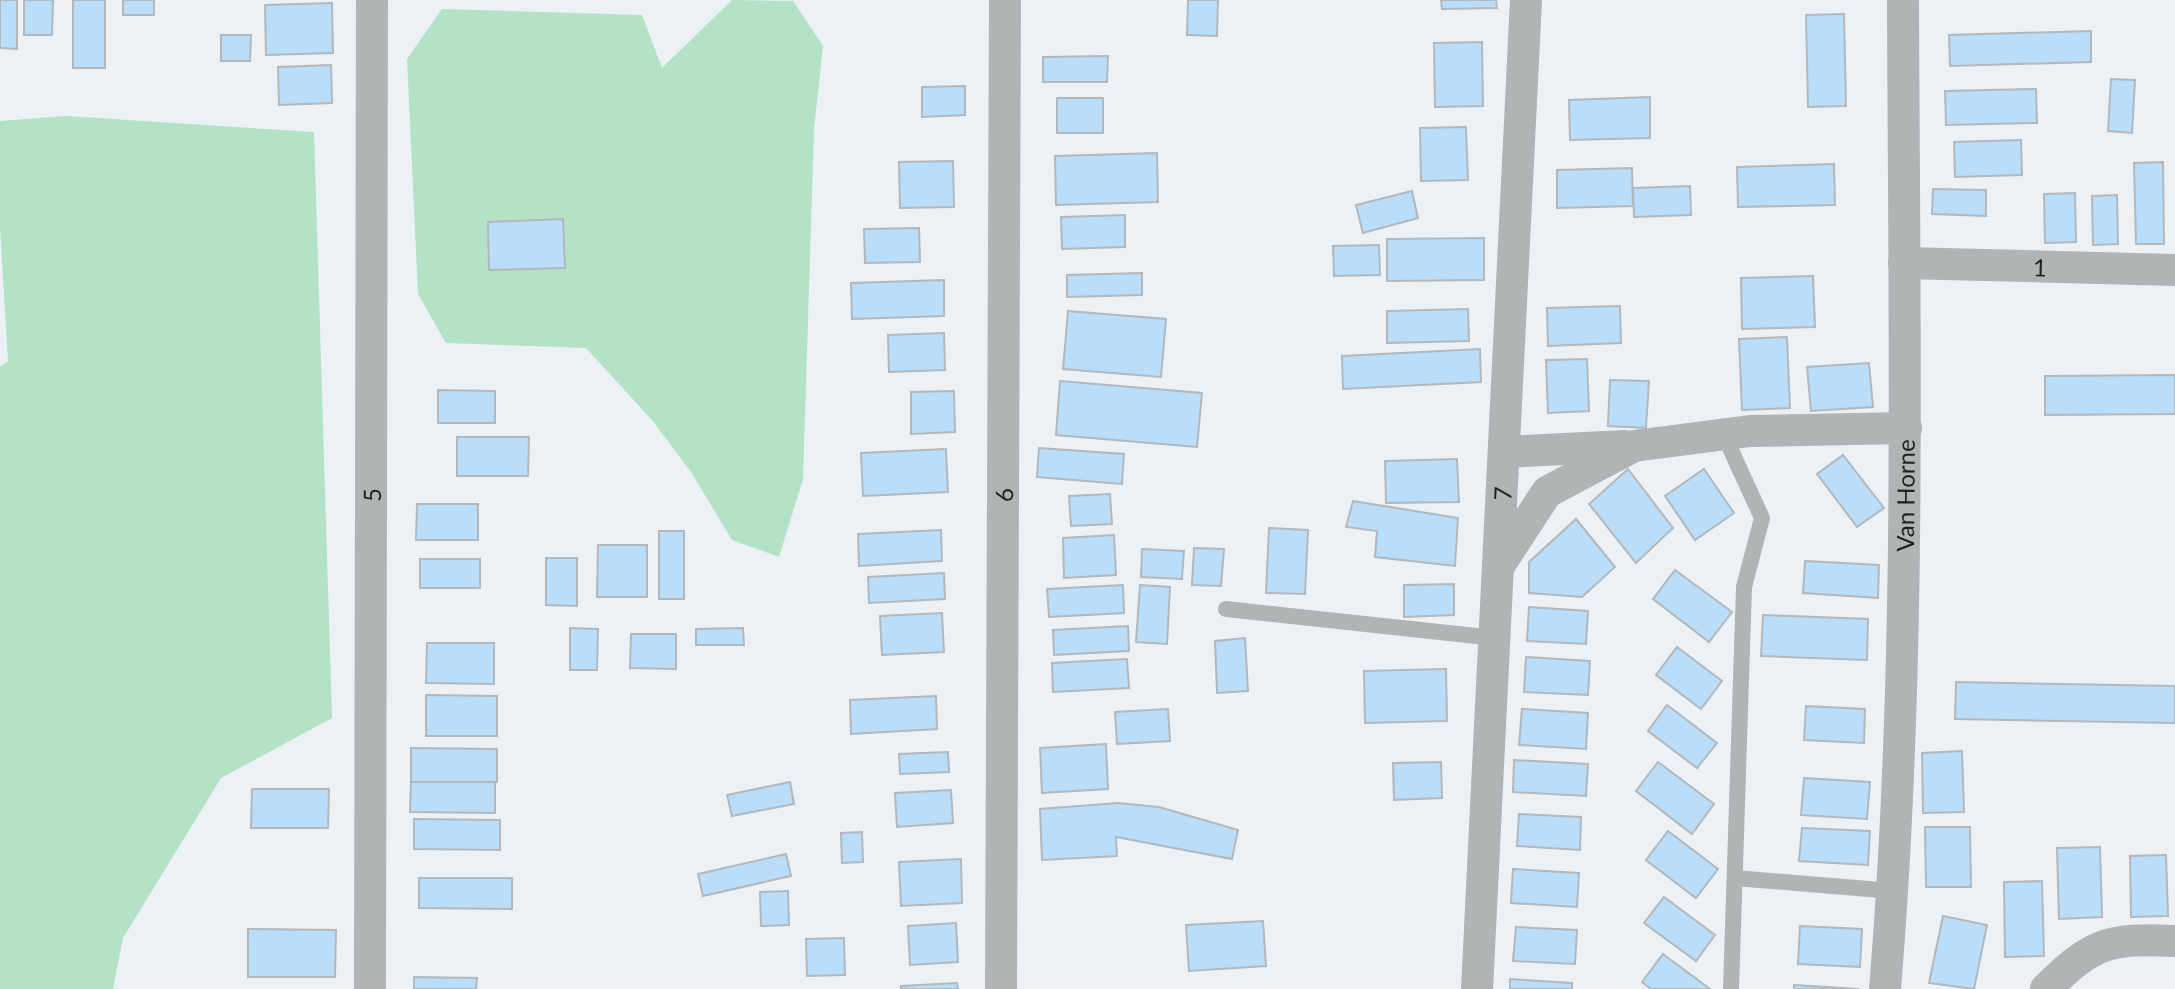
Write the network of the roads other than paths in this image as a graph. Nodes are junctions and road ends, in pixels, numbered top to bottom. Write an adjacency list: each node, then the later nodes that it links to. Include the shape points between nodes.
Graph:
1 (372, 0): 17 (street, 5)
2 (1005, 0): 18 (street, 6)
3 (1526, 0): 10 (street, 7)
4 (1903, 0): 5 (street, Van Horne)
5 (1904, 263): 6 (street, 1); 7 (street, Van Horne)
6 (2175, 270)
7 (1906, 428): 8 (street); 15 (street, Van Horne)
8 (1724, 435): 9 (street); 14 (lane, via 1762,518 1744,587)
9 (1634, 446): 10 (street); 11 (street, via 1547,492)
10 (1504, 452): 11 (street, 7)
11 (1498, 567): 13 (street, 7)
12 (1226, 609): 13 (lane)
13 (1495, 638): 19 (street, 7)
14 (1735, 878): 15 (lane); 20 (lane)
15 (1893, 891): 21 (street, Van Horne)
16 (2175, 941): 22 (street, via 2125,939 2078,956)
17 (370, 989)
18 (1001, 989)
19 (1477, 989)
20 (1731, 989)
21 (1885, 989)
22 (2046, 989)

